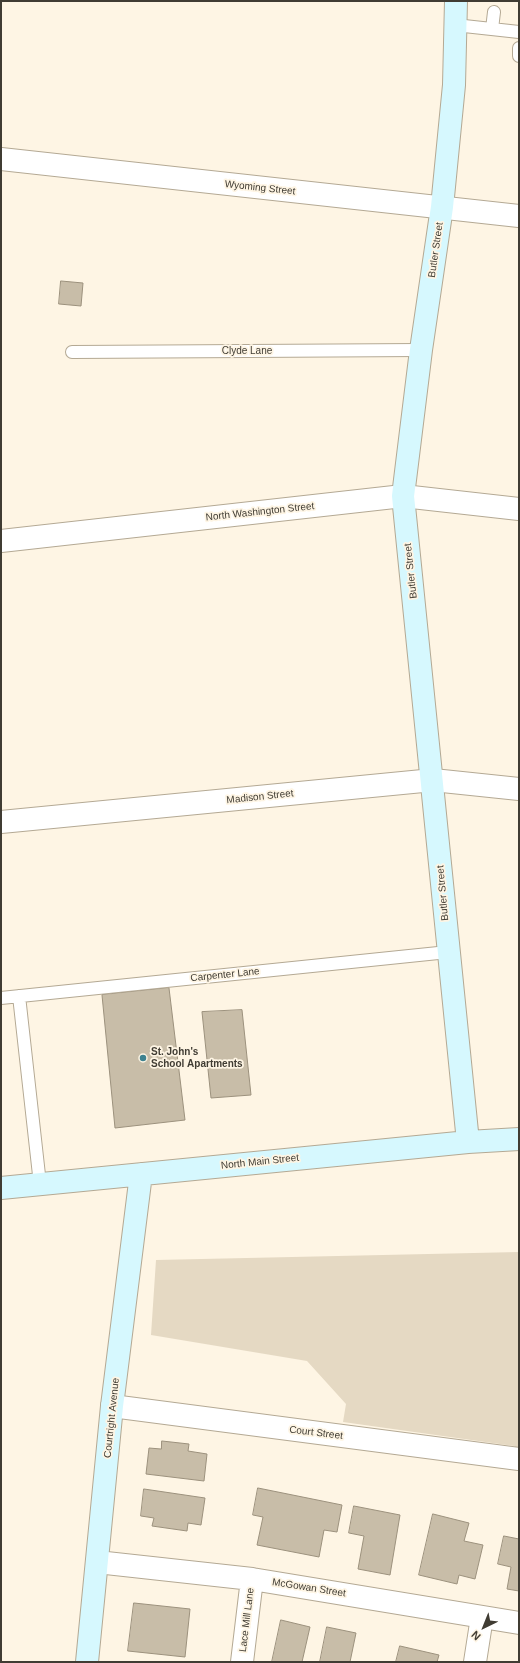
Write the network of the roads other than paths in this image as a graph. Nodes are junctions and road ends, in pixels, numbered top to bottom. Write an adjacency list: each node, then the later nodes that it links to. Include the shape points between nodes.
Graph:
1 (456, 1): 3 (main road, Butler Street)
2 (494, 12): 4 (lane)
3 (456, 25): 4 (lane); 9 (main road, Butler Street, via 454,85)
4 (492, 29): 5 (lane)
5 (519, 32)
6 (519, 48): 7 (lane)
7 (519, 56)
8 (1, 159): 9 (street, Wyoming Street)
9 (442, 207): 10 (street, Wyoming Street); 11 (main road, Butler Street)
10 (519, 216)
11 (421, 350): 12 (lane, Clyde Lane); 13 (main road, Butler Street)
12 (72, 352)
13 (403, 496): 14 (street, North Washington Street); 15 (street, North Washington Street); 16 (main road, Butler Street)
14 (519, 509)
15 (1, 541)
16 (433, 780): 17 (street, Madison Street); 18 (street, Madison Street); 19 (main road, Butler Street)
17 (519, 789)
18 (1, 822)
19 (448, 952): 20 (lane, Carpenter Lane); 23 (main road, Butler Street)
20 (19, 996): 21 (lane, Carpenter Lane); 25 (lane)
21 (1, 998)
22 (519, 1139): 23 (main road, North Main Street)
23 (468, 1142): 24 (main road, North Main Street)
24 (141, 1174): 25 (main road, North Main Street); 27 (main road, Courtright Avenue)
25 (40, 1184): 26 (main road, North Main Street)
26 (1, 1188)
27 (112, 1406): 28 (street, Court Street); 29 (main road, Courtright Avenue)
28 (519, 1459)
29 (98, 1562): 30 (street, McGowan Street); 33 (main road, Courtright Avenue)
30 (252, 1579): 31 (street, McGowan Street); 34 (street, Lace Mill Lane)
31 (482, 1617): 32 (street, McGowan Street); 35 (street)
32 (519, 1623)
33 (87, 1662)
34 (242, 1662)
35 (475, 1662)

